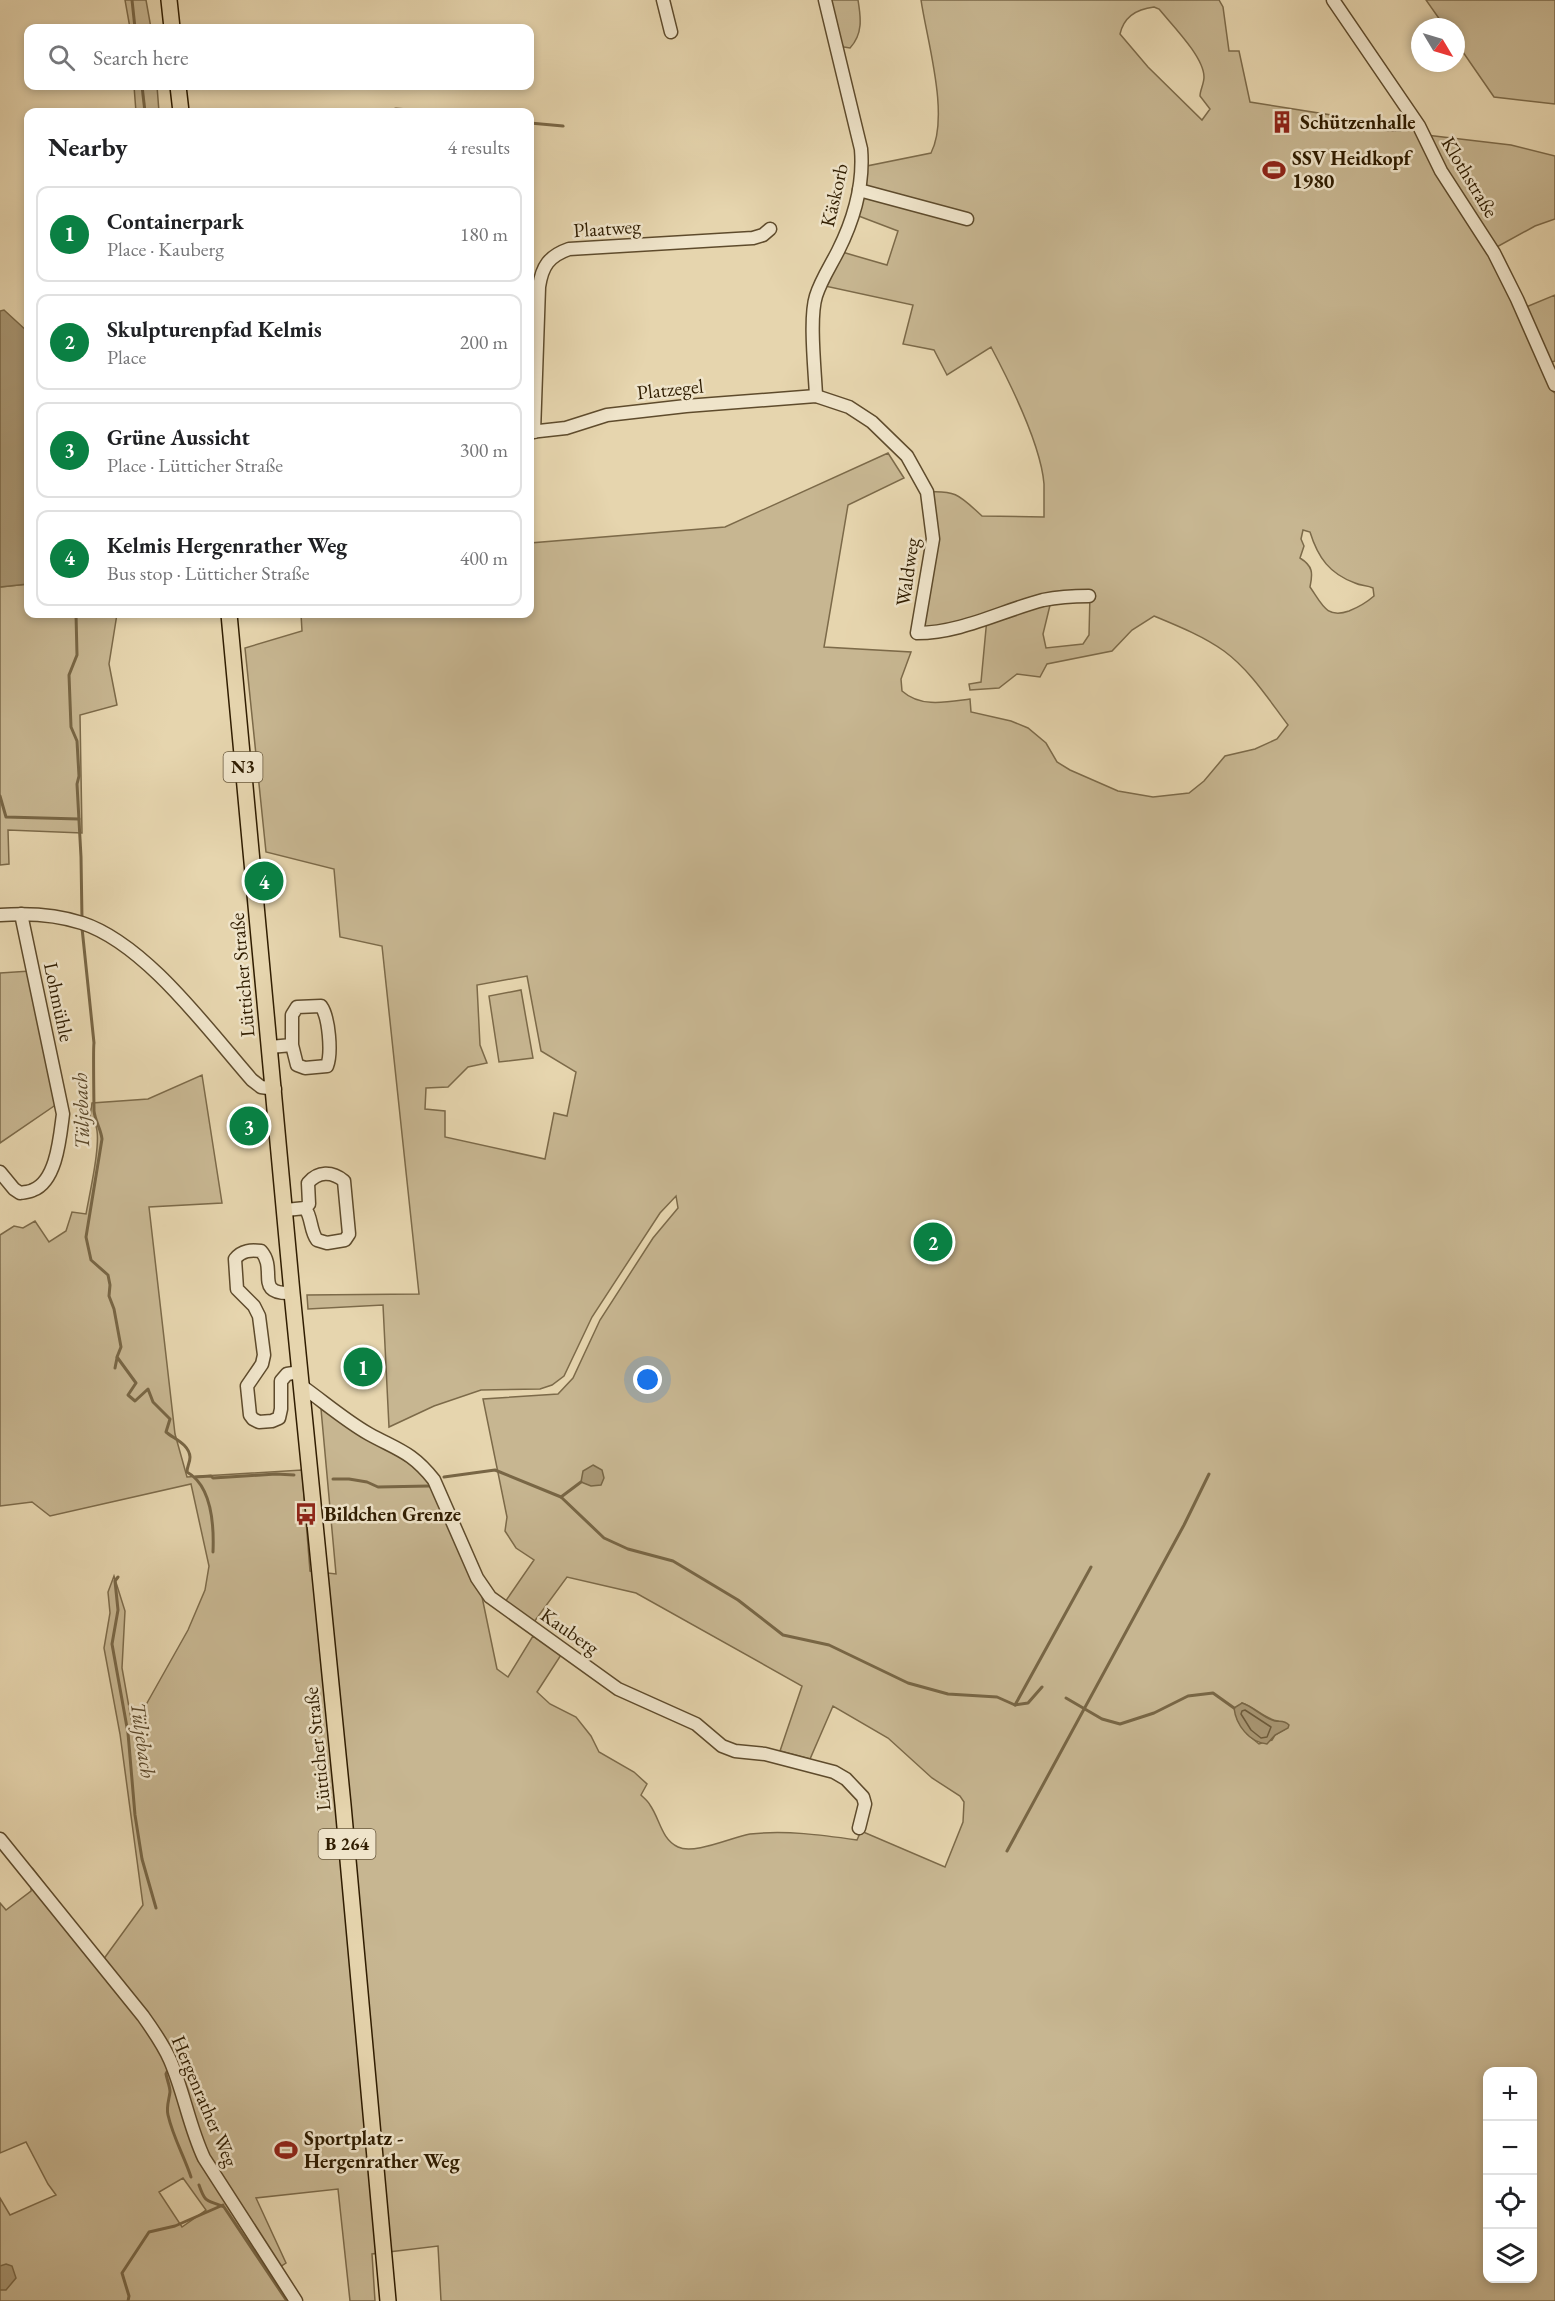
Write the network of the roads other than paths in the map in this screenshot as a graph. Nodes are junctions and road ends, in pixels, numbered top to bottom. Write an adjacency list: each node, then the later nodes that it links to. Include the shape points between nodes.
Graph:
1 (169, 0): 5 (main road)
2 (663, 0): 6 (street)
3 (825, 0): 9 (street, Käskorb, via 861,149 863,170)
4 (1333, 0): 12 (street, Klothstraße, via 1419,126 1441,171 1494,253)
5 (172, 24)
6 (671, 33)
7 (178, 90): 8 (main road)
8 (181, 108)
9 (859, 190): 10 (street); 14 (street, Käskorb, via 845,237 816,295)
10 (967, 219)
11 (770, 229): 13 (street, Plaatweg, via 753,238 569,249 548,260 539,287)
12 (1555, 385)
13 (534, 391)
14 (816, 396): 15 (street, Platzegel, via 607,415 566,428); 16 (street, Waldweg, via 849,407 872,422 907,456 927,492 933,539 917,633 954,629 1043,600)
15 (534, 432)
16 (1089, 596)
17 (229, 618): 21 (main road, Lütticher Straße / N3)
18 (21, 914): 19 (street); 22 (street, via 53,916 109,935 169,986 252,1080 261,1087); 23 (street, Lohmühle, via 63,1114 49,1176 42,1183 34,1190 20,1193)
19 (0, 915)
20 (292, 1045): 20 (street, via 297,1065 327,1066 330,1058 326,1012 321,1006 297,1007 292,1015); 21 (street, Lütticher Straße)
21 (270, 1047): 22 (main road, Lütticher Straße / N3)
22 (275, 1089): 25 (main road, Lütticher Straße / N3)
23 (0, 1172)
24 (305, 1208): 24 (street, via 309,1204 308,1183 314,1176 338,1176 344,1181 349,1234 345,1240 317,1240); 25 (street)
25 (286, 1210): 26 (main road, Lütticher Straße / N3)
26 (292, 1293): 27 (main road, Lütticher Straße / N3); 27 (street, via 273,1291 266,1257 261,1251 239,1253 235,1259 237,1289 259,1316 264,1355 247,1386 250,1415 259,1422 279,1418 281,1381 287,1374)
27 (302, 1380): 28 (street, Kauberg, via 367,1433 397,1447 424,1467 434,1480 477,1578 490,1597 618,1689 690,1721 722,1746 834,1772 846,1779 865,1804); 31 (main road, Lütticher Straße / B 264)
28 (859, 1828)
29 (0, 1839): 30 (street, Hergenrather Weg, via 161,2043 171,2061 204,2158)
30 (296, 2301)
31 (388, 2301)

